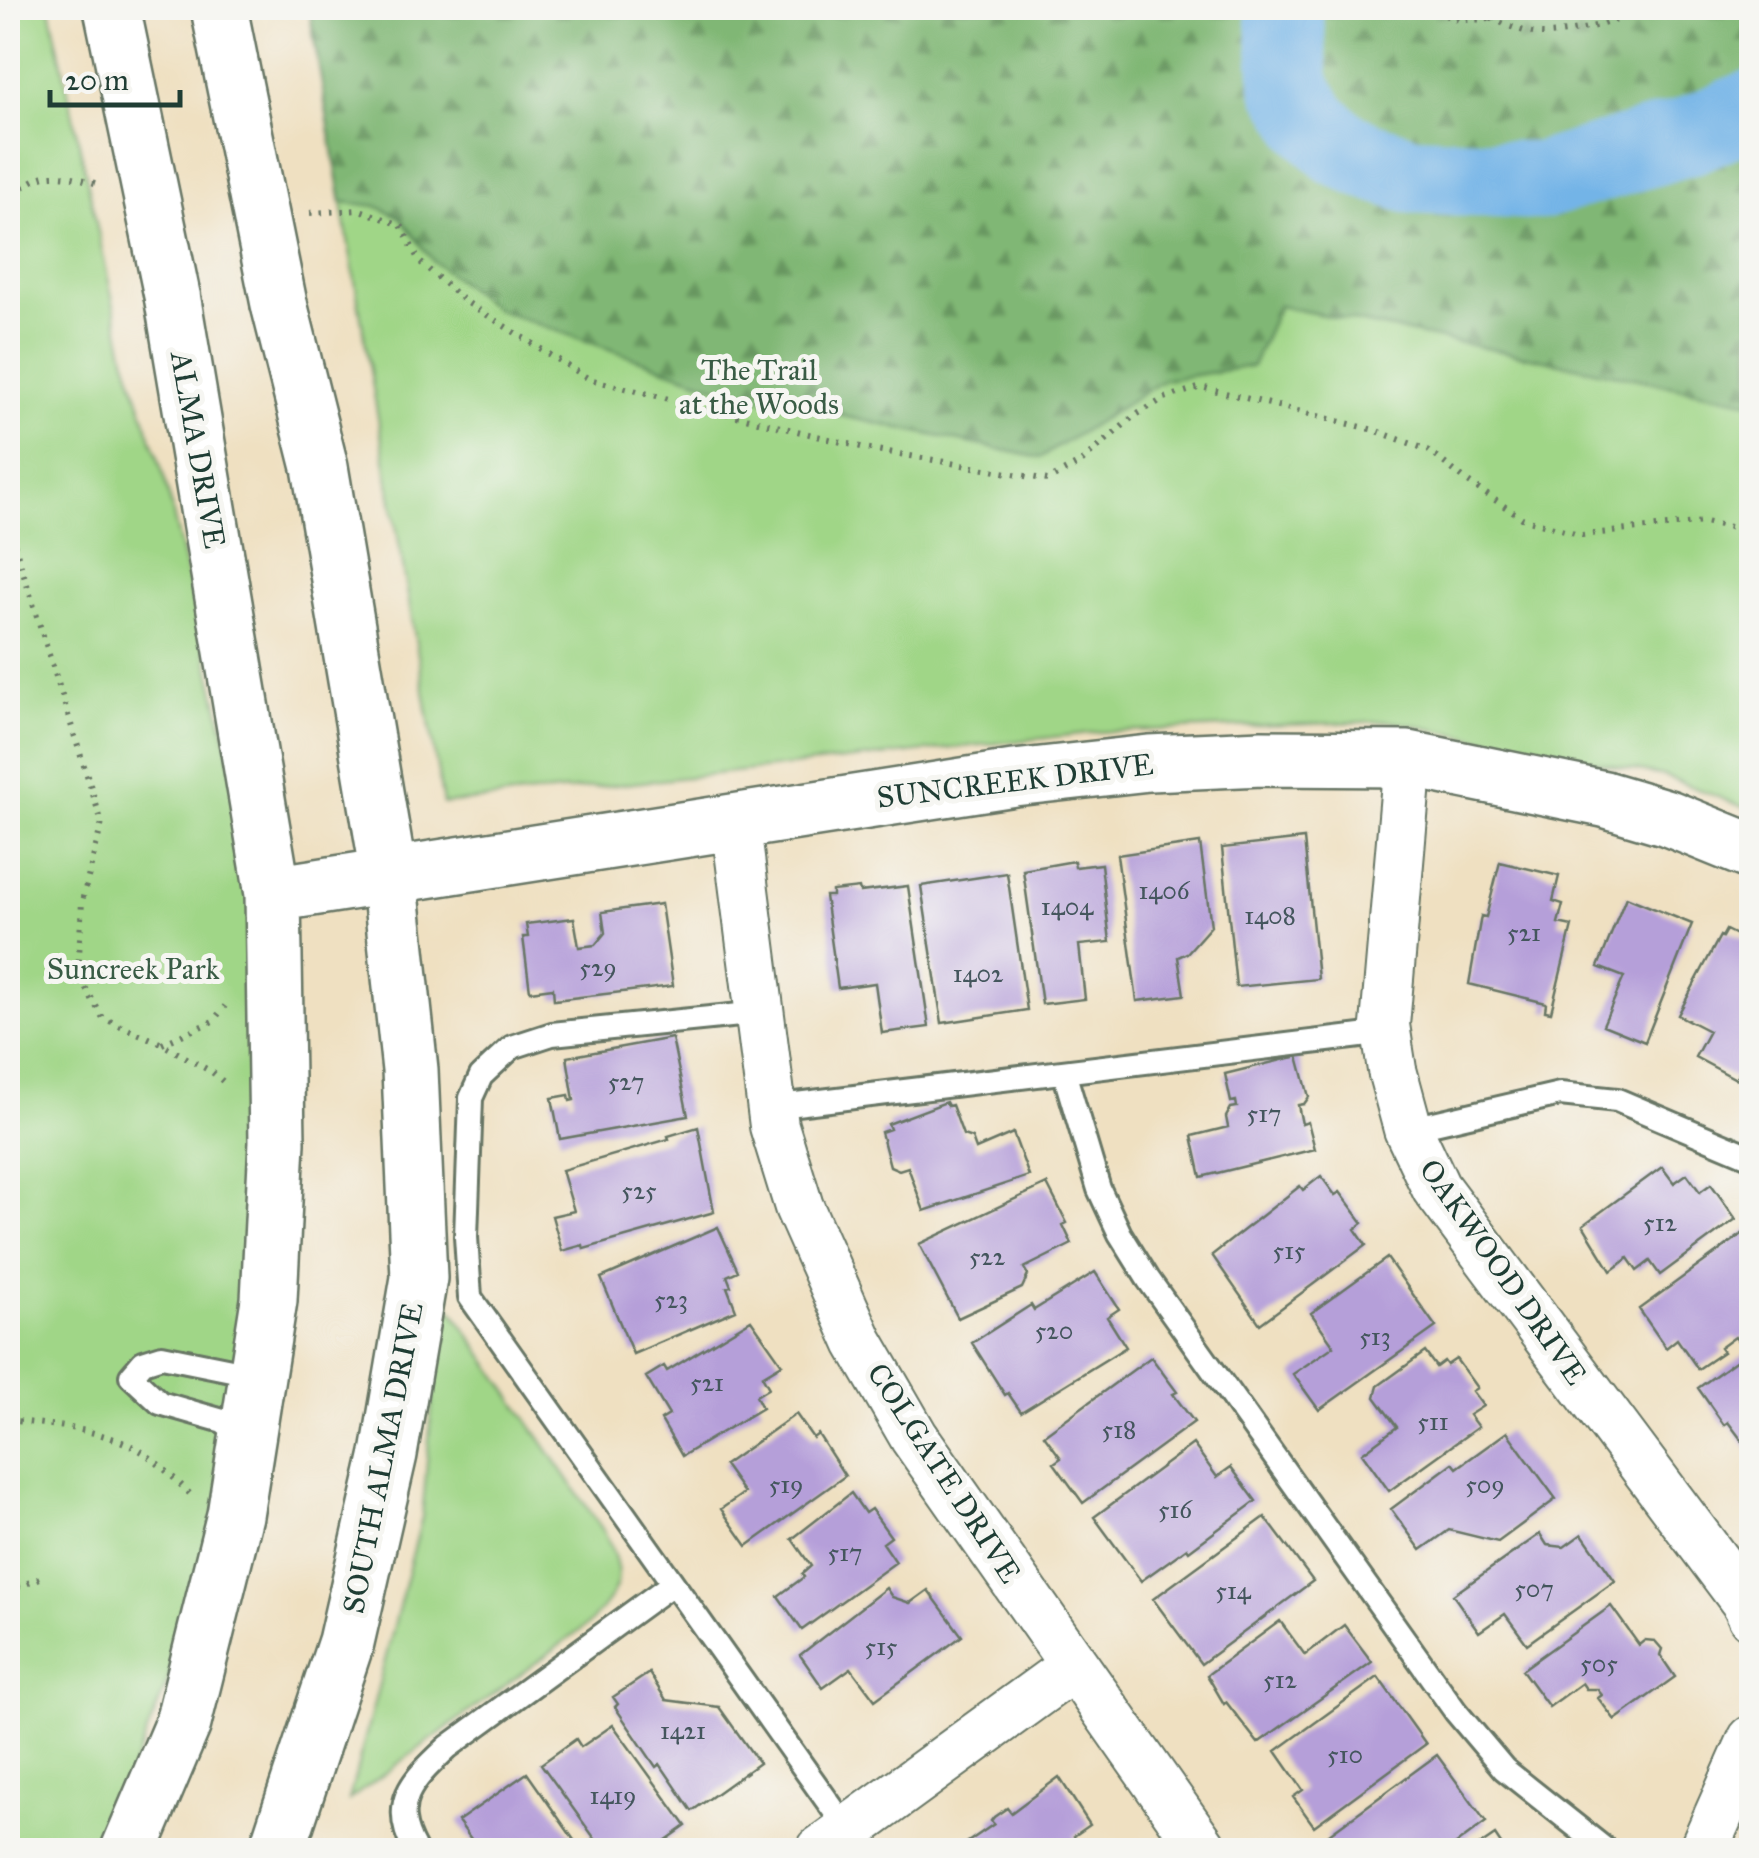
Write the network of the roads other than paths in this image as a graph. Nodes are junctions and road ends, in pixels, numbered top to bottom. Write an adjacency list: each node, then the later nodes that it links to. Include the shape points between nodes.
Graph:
1 (112, 8): 7 (main road, ALMA DRIVE, bridge, via 172,295)
2 (218, 8): 6 (main road, bridge, via 320,467)
3 (1408, 759): 4 (main road, SUNCREEK DRIVE, via 1149,763); 5 (main road, SUNCREEK DRIVE, via 1604,799); 9 (street, OAKWOOD DRIVE)
4 (735, 820): 6 (main road, SUNCREEK DRIVE); 8 (street, COLGATE DRIVE)
5 (1752, 852)
6 (389, 875): 7 (main road, SUNCREEK DRIVE); 22 (main road, SOUTH ALMA DRIVE, via 410,1070 418,1278 390,1454 346,1642)
7 (273, 894): 14 (main road, via 276,1142 270,1300)
8 (760, 1013): 11 (street, COLGATE DRIVE); 16 (lane, via 552,1034 512,1046 471,1098 470,1298)
9 (1386, 1033): 10 (lane); 12 (street, OAKWOOD DRIVE)
10 (1064, 1072): 11 (lane); 25 (lane, via 1098,1189 1148,1280 1456,1712 1504,1769)
11 (772, 1106): 18 (street, COLGATE DRIVE, via 799,1207 858,1342 914,1438)
12 (1408, 1129): 13 (lane, via 1560,1094 1617,1100); 17 (street, OAKWOOD DRIVE, via 1436,1188)
13 (1752, 1157)
14 (256, 1374): 15 (main road); 15 (lane, via 162,1356 143,1362 131,1376 160,1404)
15 (229, 1428): 21 (main road, via 235,1515 183,1723)
16 (672, 1584): 20 (lane); 23 (lane, via 448,1747 415,1779 402,1805 404,1830)
17 (1752, 1616)
18 (1074, 1666): 20 (street); 24 (street, COLGATE DRIVE)
19 (1752, 1740): 26 (street)
20 (844, 1844)
21 (129, 1850)
22 (277, 1850)
23 (415, 1850)
24 (1204, 1850)
25 (1606, 1850)
26 (1703, 1850)

